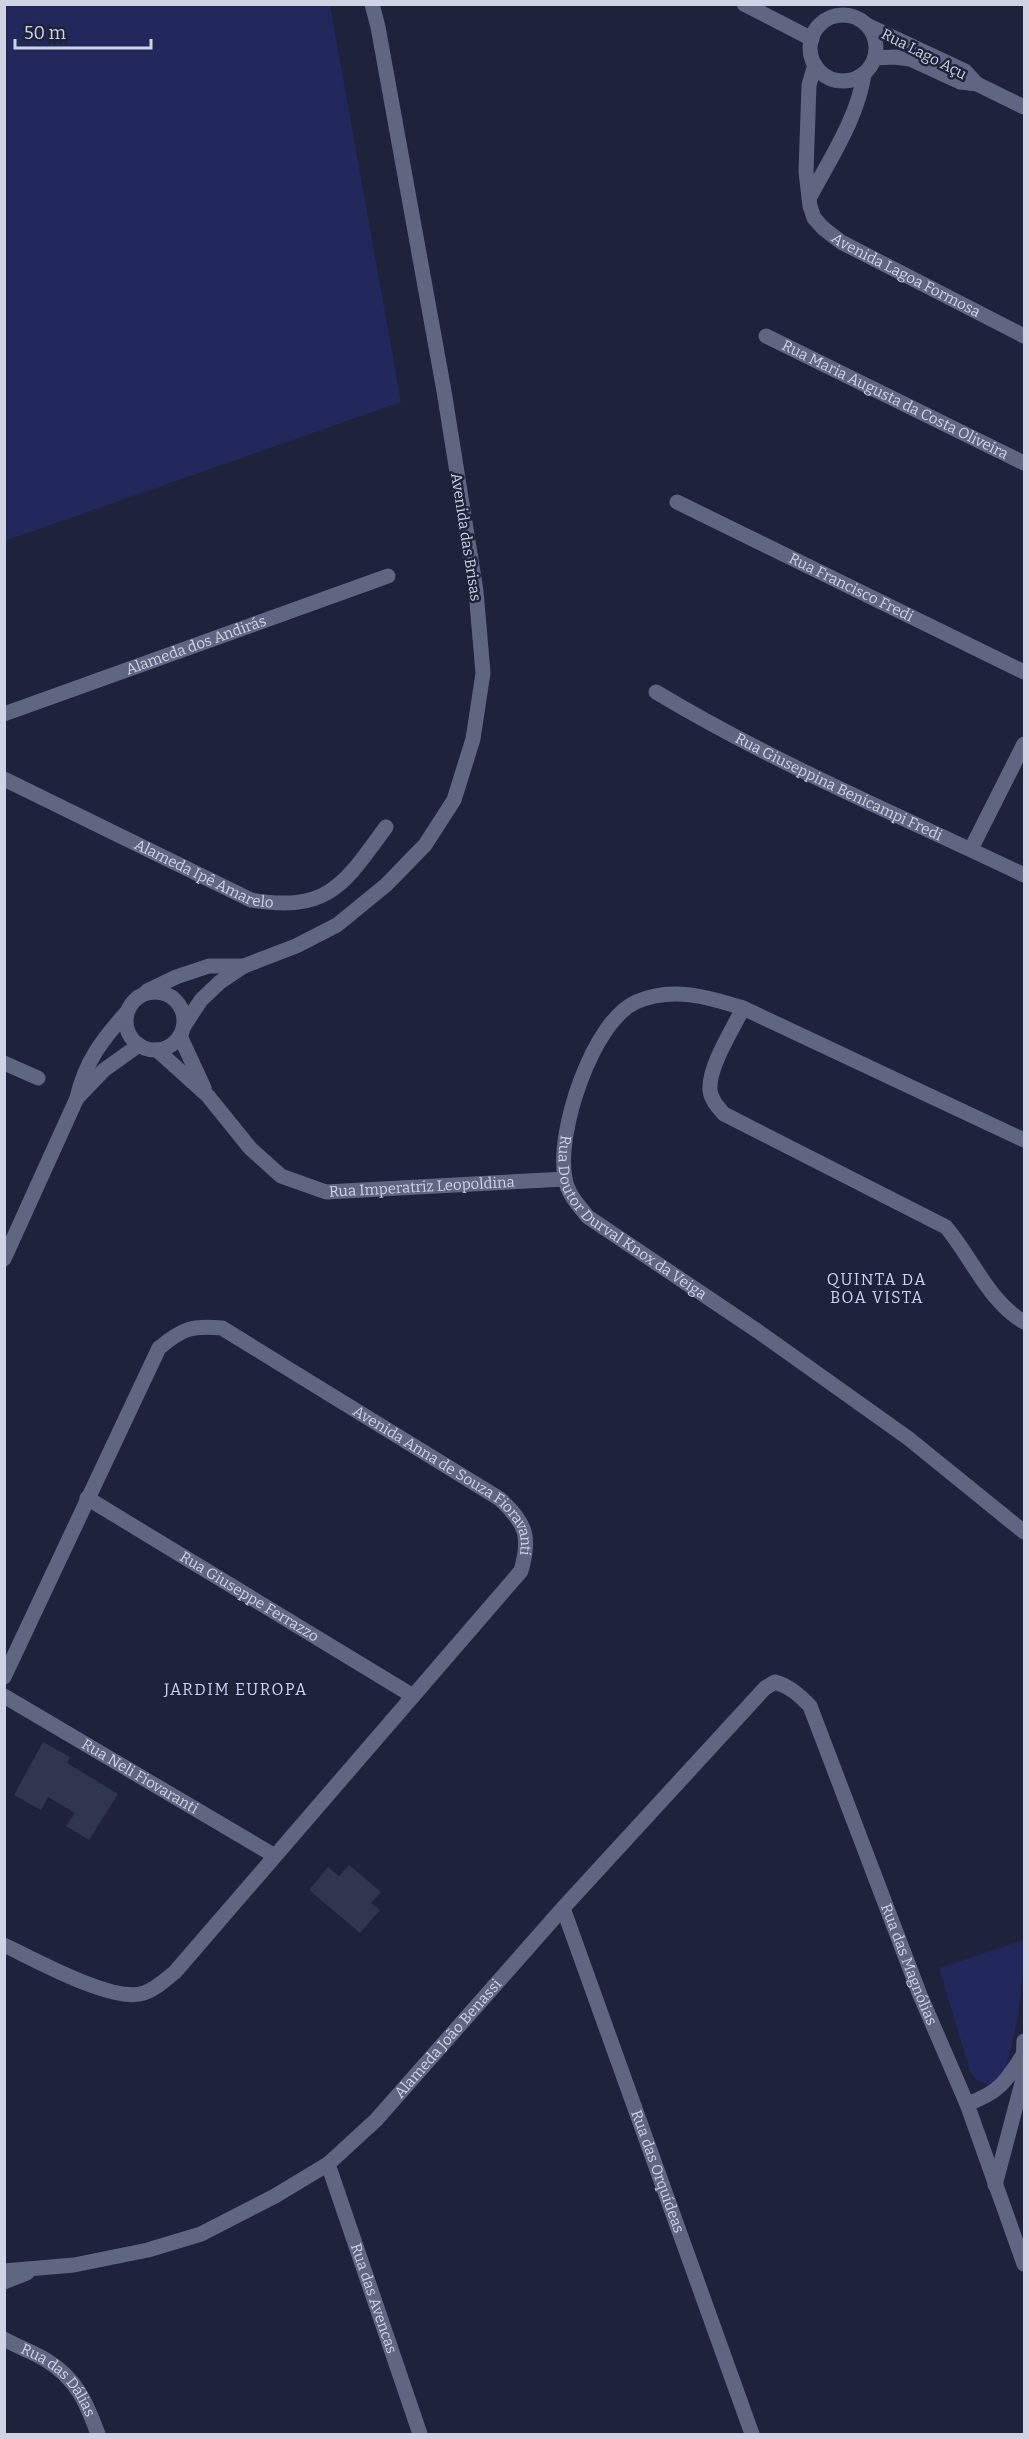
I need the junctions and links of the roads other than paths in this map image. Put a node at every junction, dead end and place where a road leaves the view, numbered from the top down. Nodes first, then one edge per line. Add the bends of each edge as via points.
1 (372, 4) edge
2 (744, 4) edge
3 (869, 27) junction
4 (812, 39) junction
5 (875, 58) junction
6 (814, 65) junction
7 (864, 75) junction
8 (977, 84) junction
9 (1024, 107) edge
10 (811, 195) junction
11 (766, 336) dead end
12 (1024, 336) edge
13 (1024, 463) edge
14 (677, 502) dead end
15 (388, 576) dead end
16 (1024, 672) edge
17 (656, 692) dead end
18 (4, 714) edge
19 (1024, 744) edge
20 (4, 779) edge
21 (386, 827) dead end
22 (970, 849) junction
23 (1024, 875) edge
24 (244, 966) junction
25 (144, 993) junction
26 (743, 1008) junction
27 (126, 1013) junction
28 (182, 1031) junction
29 (139, 1045) junction
30 (157, 1050) junction
31 (4, 1063) edge
32 (38, 1078) dead end
33 (208, 1096) junction
34 (77, 1098) junction
35 (1024, 1140) edge
36 (565, 1179) junction
37 (4, 1259) edge
38 (1024, 1322) edge
39 (87, 1497) junction
40 (1024, 1532) edge
41 (4, 1677) edge
42 (775, 1682) joint
43 (4, 1696) edge
44 (413, 1696) junction
45 (275, 1856) junction
46 (563, 1908) junction
47 (4, 1945) edge
48 (1024, 2048) edge
49 (966, 2104) junction
50 (328, 2164) junction
51 (995, 2186) junction
52 (1024, 2264) edge
53 (41, 2268) junction
54 (4, 2271) edge
55 (4, 2282) edge
56 (4, 2339) edge
57 (98, 2434) edge
58 (420, 2434) edge
59 (752, 2434) edge

1 - 24 street, Avenida das Brisas via 446,403 476,591 483,674 473,739 454,800 425,845 386,885 338,925
2 - 4 street
3 - 4 street via 854,17 837,16 821,24
3 - 5 street via 877,47
3 - 8 street, Rua Lago Açu via 965,71
4 - 6 street
5 - 7 street
5 - 8 street, Rua Lago Açu via 910,59 960,82
6 - 7 street via 820,73 837,81
6 - 10 street, Avenida Lagoa Formosa via 809,85 806,171
7 - 10 street via 857,103
8 - 9 street, Rua Lago Açu
10 - 12 street, Avenida Lagoa Formosa via 814,218 841,242
11 - 13 street, Rua Maria Augusta da Costa Oliveira
14 - 16 street, Rua Francisco Fredi
15 - 18 street, Alameda dos Andirás
17 - 22 street, Rua Giuseppina Benicampi Fredi via 818,778
19 - 22 street
20 - 21 street, Alameda Ipê Amarelo via 251,900 281,905 311,901 338,887
22 - 23 street, Rua Giuseppina Benicampi Fredi
24 - 25 street, Avenida das Brisas via 209,966
24 - 28 street, Avenida das Brisas via 201,1000
25 - 27 street
25 - 28 street via 154,991 173,998 184,1016
26 - 35 street, Rua Doutor Durval Knox da Veiga
26 - 36 street, Rua Doutor Durval Knox da Veiga via 681,993 654,995 633,1003 620,1015 603,1034 574,1097 565,1132
26 - 38 street via 711,1077 710,1091 715,1104 724,1114 946,1227 993,1295
27 - 29 street via 127,1032
27 - 34 street via 102,1040 82,1077
28 - 30 street via 165,1048
28 - 33 street, Rua Imperatriz Leopoldina
29 - 30 street
29 - 34 street via 104,1070
30 - 33 street, Rua Imperatriz Leopoldina
31 - 32 street
33 - 36 street, Rua Imperatriz Leopoldina via 250,1148 281,1176 326,1192
34 - 37 street
36 - 40 street, Rua Doutor Durval Knox da Veiga via 570,1194 588,1217 908,1438
39 - 41 street, Avenida Anna de Souza Fioravanti
39 - 44 street, Rua Giuseppe Ferrazzo
39 - 44 street, Avenida Anna de Souza Fioravanti via 159,1348 180,1331 206,1326 222,1328 500,1499 519,1518 527,1550 521,1571
42 - 46 street, Alameda João Benassi via 765,1688
42 - 49 street, Rua das Magnólias via 797,1692 810,1706 920,1995
43 - 45 street, Rua Neli Fiovaranti
44 - 45 street, Avenida Anna de Souza Fioravanti
45 - 47 street, Avenida Anna de Souza Fioravanti via 175,1972 142,1994 123,1995 90,1985
46 - 50 street, Alameda João Benassi via 376,2120
46 - 59 street, Rua das Orquídeas
48 - 49 street via 1005,2083 995,2092
48 - 51 street via 1023,2083
49 - 51 street, Rua das Magnólias
50 - 53 street, Alameda João Benassi via 201,2234 148,2250
50 - 58 street, Rua das Avencas
51 - 52 street, Rua das Magnólias
53 - 54 street
53 - 55 street
56 - 57 street, Rua das Dálias via 45,2359 68,2376 84,2397

